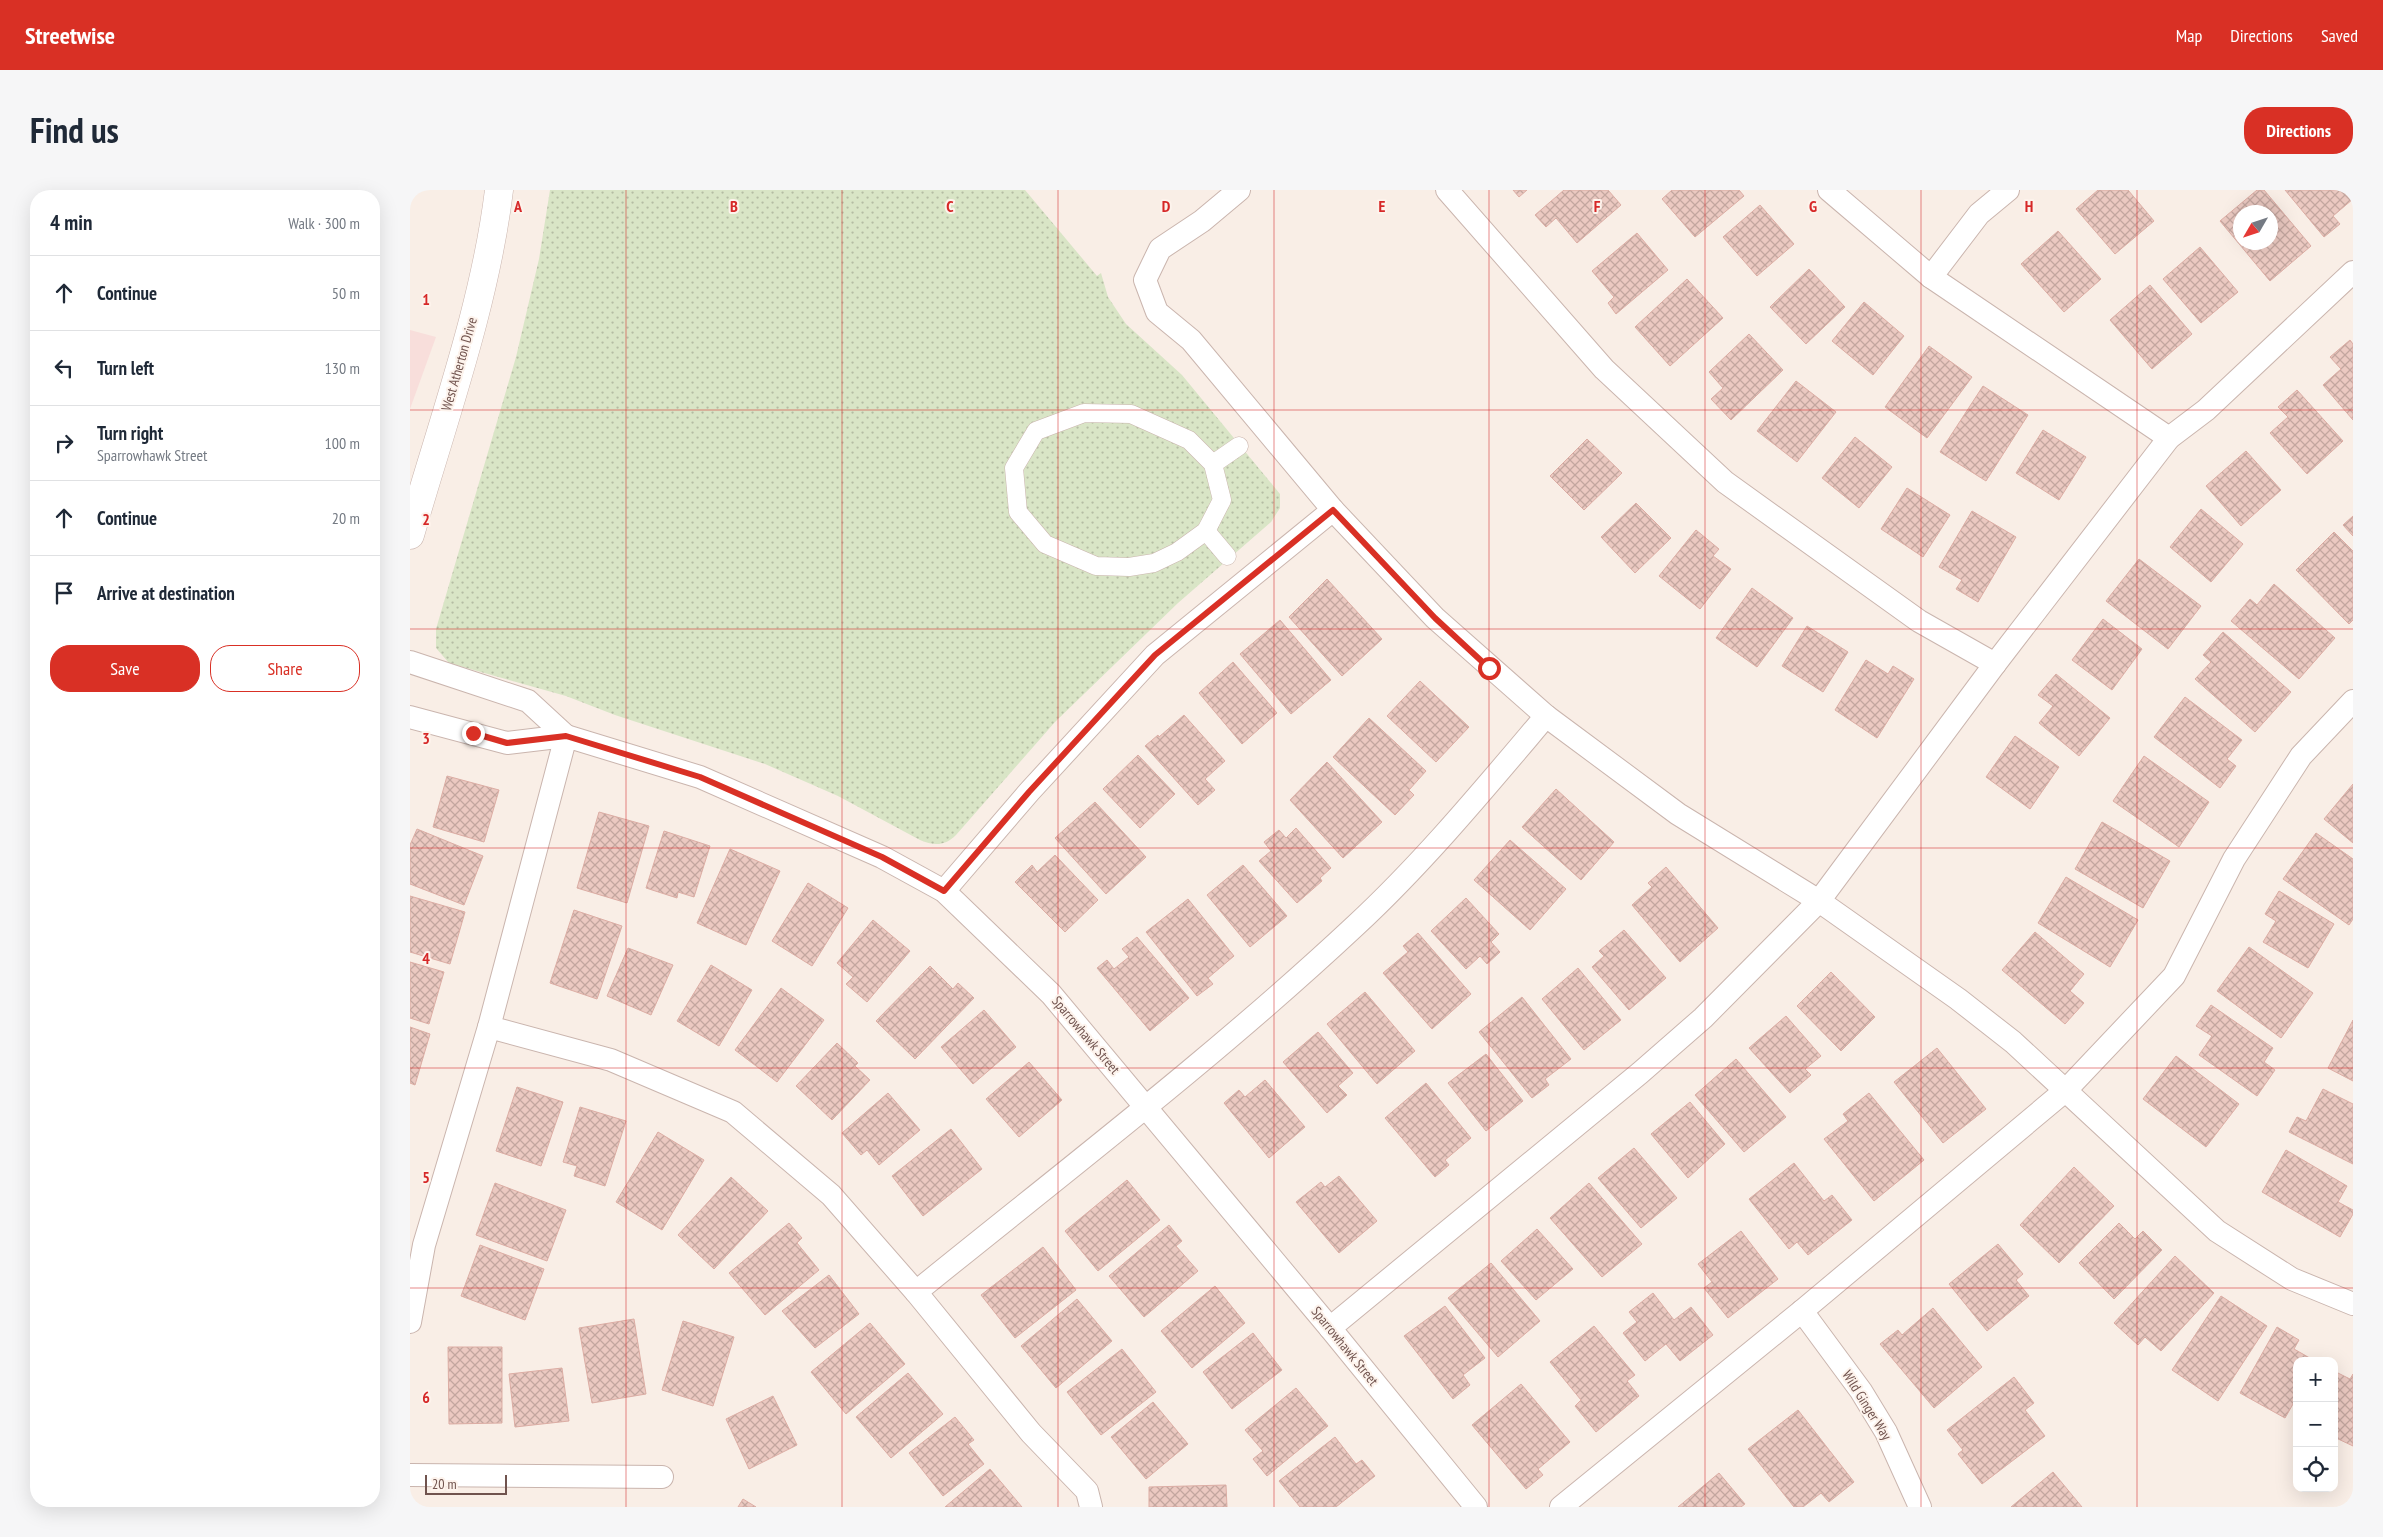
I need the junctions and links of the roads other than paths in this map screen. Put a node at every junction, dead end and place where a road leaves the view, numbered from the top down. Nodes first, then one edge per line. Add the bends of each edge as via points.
1 (499, 190) edge
2 (1239, 190) edge
3 (1447, 190) edge
4 (1829, 190) edge
5 (2008, 190) edge
6 (2353, 272) edge
7 (1932, 277) junction
8 (2169, 438) junction
9 (1239, 446) dead end
10 (1212, 464) junction
11 (1333, 510) junction
12 (1206, 531) junction
13 (410, 535) edge
14 (1227, 556) dead end
15 (410, 662) edge
16 (1995, 664) junction
17 (2353, 701) edge
18 (1546, 716) junction
19 (410, 717) edge
20 (566, 736) junction
21 (944, 891) junction
22 (1819, 901) junction
23 (489, 1027) junction
24 (2066, 1090) junction
25 (1146, 1106) junction
26 (916, 1292) junction
27 (2353, 1304) edge
28 (1802, 1311) junction
29 (410, 1322) edge
30 (1330, 1328) junction
31 (410, 1475) edge
32 (662, 1477) dead end
33 (1090, 1507) edge
34 (1476, 1507) edge
35 (1561, 1507) edge
36 (1920, 1507) edge

1 - 13 street, West Atherton Drive via 481,290
2 - 11 street via 1202,221 1160,249 1145,280 1157,312 1191,340
3 - 16 street via 1604,369 1725,482 1920,621
4 - 7 street
5 - 7 street via 1979,214
6 - 8 street via 2206,410
7 - 8 street
8 - 16 street
9 - 10 street
10 - 12 street via 1222,500
10 - 12 street via 1189,440 1131,414 1084,413 1036,431 1014,468 1018,512 1045,544 1096,566 1129,567 1154,563 1177,552
11 - 18 street via 1435,618
11 - 21 street via 1155,655 1029,792
12 - 14 street
15 - 20 street via 528,701
16 - 22 street
17 - 24 street via 2301,756 2234,859 2174,976
18 - 22 street via 1678,814
18 - 25 street via 1454,824 1357,925
19 - 20 street via 507,743
20 - 21 street, Sparrowhawk Street via 700,777 882,857
20 - 23 street
21 - 25 street, Sparrowhawk Street via 1051,994
22 - 24 street via 1958,999 2013,1042
22 - 30 street via 1703,1018
23 - 26 street via 611,1060 733,1112 831,1195
23 - 29 street via 424,1245
24 - 27 street via 2217,1231 2292,1279
24 - 28 street
25 - 26 street
25 - 30 street, Sparrowhawk Street
26 - 33 street via 1031,1433 1088,1491
28 - 35 street
28 - 36 street, Wild Ginger Way via 1861,1391 1886,1432
30 - 34 street, Sparrowhawk Street
31 - 32 street

